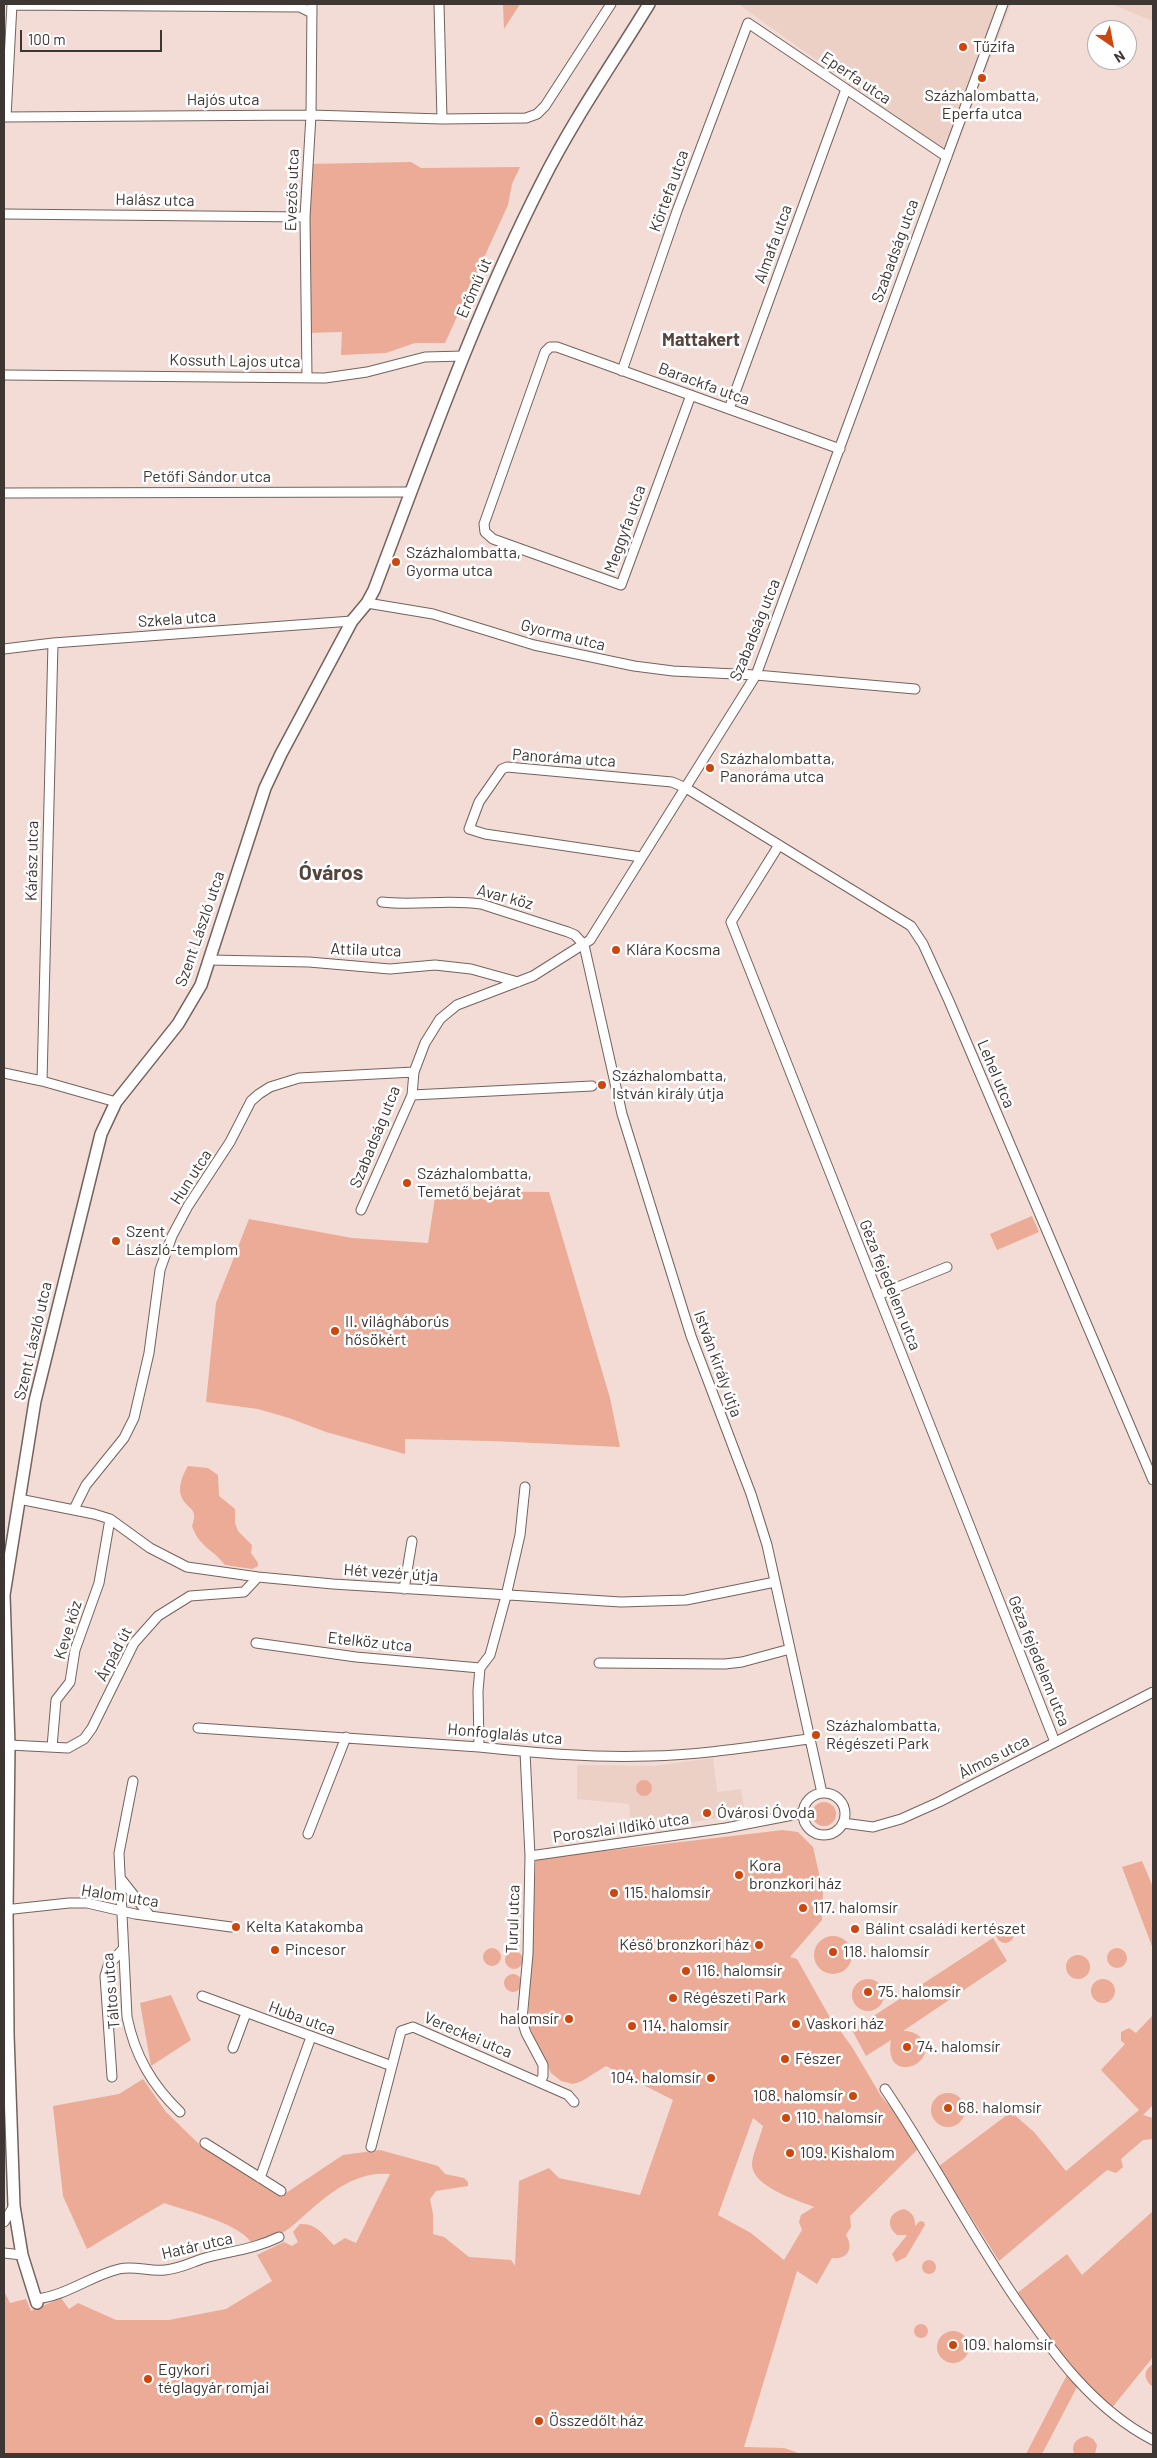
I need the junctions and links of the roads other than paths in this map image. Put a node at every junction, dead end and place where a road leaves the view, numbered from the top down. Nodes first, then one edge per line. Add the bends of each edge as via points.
1 (12, 4) edge
2 (440, 4) edge
3 (611, 4) edge
4 (649, 4) edge
5 (1003, 4) edge
6 (312, 8) edge
7 (748, 23) joint
8 (846, 89) junction
9 (311, 115) junction
10 (5, 117) edge
11 (442, 119) junction
12 (947, 156) junction
13 (4, 214) edge
14 (305, 217) junction
15 (464, 356) junction
16 (622, 371) junction
17 (4, 375) edge
18 (307, 378) junction
19 (691, 395) junction
20 (729, 409) junction
21 (840, 449) junction
22 (410, 492) junction
23 (4, 493) edge
24 (484, 524) joint
25 (367, 603) junction
26 (352, 622) junction
27 (53, 643) junction
28 (4, 648) edge
29 (756, 675) junction
30 (914, 689) dead end
31 (686, 788) junction
32 (779, 845) junction
33 (641, 857) junction
34 (382, 902) dead end
35 (584, 945) junction
36 (210, 960) junction
37 (518, 982) junction
38 (414, 1072) junction
39 (4, 1073) edge
40 (42, 1081) junction
41 (592, 1086) dead end
42 (412, 1096) junction
43 (116, 1102) junction
44 (361, 1210) dead end
45 (947, 1267) dead end
46 (878, 1295) junction
47 (1153, 1480) edge
48 (525, 1487) dead end
49 (19, 1500) junction
50 (74, 1509) junction
51 (110, 1519) junction
52 (412, 1541) dead end
53 (258, 1577) junction
54 (775, 1582) junction
55 (404, 1589) junction
56 (506, 1596) junction
57 (256, 1644) dead end
58 (790, 1649) junction
59 (599, 1663) dead end
60 (480, 1668) junction
61 (1153, 1692) edge
62 (198, 1728) dead end
63 (346, 1737) junction
64 (809, 1739) junction
65 (1055, 1742) junction
66 (9, 1745) junction
67 (479, 1746) junction
68 (52, 1747) junction
69 (525, 1752) junction
70 (133, 1781) dead end
71 (822, 1793) junction
72 (803, 1813) junction
73 (843, 1823) junction
74 (308, 1834) dead end
75 (530, 1856) junction
76 (120, 1877) junction
77 (5, 1910) edge
78 (120, 1911) junction
79 (150, 1916) junction
80 (231, 1927) dead end
81 (122, 1950) junction
82 (202, 1996) dead end
83 (246, 2013) junction
84 (311, 2037) junction
85 (233, 2048) dead end
86 (392, 2066) junction
87 (112, 2077) dead end
88 (540, 2082) junction
89 (885, 2089) dead end
90 (574, 2102) dead end
91 (180, 2112) dead end
92 (205, 2143) dead end
93 (371, 2147) dead end
94 (260, 2178) junction
95 (281, 2191) dead end
96 (14, 2206) junction
97 (4, 2222) edge
98 (279, 2237) dead end
99 (4, 2253) edge
100 (22, 2255) junction
101 (37, 2301) joint
102 (1153, 2440) edge

1 - 6 street
1 - 10 street
2 - 11 street
3 - 11 street, Hajós utca via 537,114 526,118
4 - 15 street, Erőmű út via 543,180 498,273
5 - 12 street, Szabadság utca
6 - 9 street, Evezős utca
7 - 8 street, Eperfa utca
7 - 16 street, Körtefa utca via 677,211
8 - 12 street, Eperfa utca
8 - 20 street, Almafa utca
9 - 10 street, Hajós utca
9 - 11 street, Hajós utca
9 - 14 street, Evezős utca
12 - 21 street, Szabadság utca
13 - 14 street, Halász utca
14 - 18 street, Evezős utca
15 - 18 street, Kossuth Lajos utca via 425,357 358,373
15 - 22 street, Erőmű út
16 - 19 street, Barackfa utca
16 - 24 street, Barackfa utca via 557,347 550,347 545,352
17 - 18 street, Kossuth Lajos utca
19 - 20 street, Barackfa utca
19 - 24 street, Meggyfa utca via 621,584 493,539 485,532
20 - 21 street, Barackfa utca
21 - 29 street, Szabadság utca
22 - 23 street, Petőfi Sándor utca
22 - 25 street, Erőmű út
25 - 26 street, Szent László utca
25 - 29 street, Gyorma utca via 433,614 534,645 587,657 673,671
26 - 27 street, Szkela utca
26 - 36 street, Szent László utca via 265,788
27 - 28 street, Szkela utca
27 - 40 street, Kárász utca
29 - 30 street, Gyorma utca
29 - 31 street, Szabadság utca
31 - 32 street, Lehel utca
31 - 33 street, Szabadság utca
31 - 33 street, Panoráma utca via 672,782 507,767 502,769 479,802 469,829
32 - 46 street, Géza fejedelem utca via 731,922
32 - 47 street, Lehel utca via 900,918 918,935
33 - 35 street, Szabadság utca via 598,930
34 - 35 street, Avar köz via 481,904 568,932
35 - 37 street, Szabadság utca
35 - 54 street, István király útja via 622,1114 696,1351 752,1494
36 - 37 street, Attila utca via 309,962 390,969 435,965 471,968
36 - 43 street, Szent László utca via 183,1018
37 - 38 street, Szabadság utca via 469,999 447,1012 432,1029
38 - 42 street, Szabadság utca
38 - 50 street, Hun utca via 299,1078 270,1086 251,1101 230,1142 188,1206 165,1253 144,1379 134,1418 124,1438 86,1485
39 - 40 street
40 - 43 street
41 - 42 street
42 - 44 street, Szabadság utca
43 - 49 street, Szent László utca via 101,1134 59,1297 35,1400
45 - 46 street
46 - 65 street, Géza fejedelem utca
48 - 56 street via 520,1535
49 - 50 street, Hét vezér útja
49 - 66 street, Szent László utca via 4,1595
50 - 51 street, Hét vezér útja
51 - 53 street, Hét vezér útja via 150,1548 187,1567
51 - 68 street, Keve köz via 99,1583 75,1650 70,1682 56,1700
52 - 55 street
53 - 55 street, Hét vezér útja
53 - 68 street, Árpád út via 244,1592 190,1596 158,1616 134,1643 104,1707 84,1739 68,1748
54 - 56 street, Hét vezér útja via 678,1601 621,1602
54 - 58 street, István király útja
55 - 56 street, Hét vezér útja
56 - 60 street via 490,1655
57 - 60 street, Etelköz utca
58 - 59 street via 725,1664
58 - 64 street, István király útja
60 - 67 street
61 - 65 street, Álmos utca
62 - 63 street, Honfoglalás utca
63 - 67 street, Honfoglalás utca
63 - 74 street
64 - 69 street, Honfoglalás utca via 651,1756
64 - 71 street, István király útja
65 - 73 street, Álmos utca via 901,1819 873,1826
66 - 68 street, Árpád út
66 - 77 street, Szent László utca
67 - 69 street, Honfoglalás utca
69 - 75 street, Turul utca
70 - 76 street, Táltos utca via 121,1837
71 - 72 street via 807,1802
71 - 73 street via 840,1801 845,1812
72 - 73 street via 806,1825 816,1834 835,1832
72 - 75 street, Poroszlai Ildikó utca via 726,1828
75 - 88 street, Turul utca via 528,1954 522,2020 543,2066
76 - 78 street, Táltos utca
76 - 79 street
77 - 78 street, Halom utca via 69,1903 101,1905
77 - 96 street, Szent László utca
78 - 79 street, Halom utca
78 - 81 street, Táltos utca
79 - 80 street, Halom utca
81 - 87 street via 108,1966 105,1976
81 - 91 street, Táltos utca via 132,2042 154,2084
82 - 83 street, Huba utca
83 - 84 street, Huba utca
83 - 85 street
84 - 86 street, Huba utca
84 - 94 street
86 - 88 street, Vereckei utca via 401,2031 413,2027
86 - 93 street, Vereckei utca
88 - 90 street, Vereckei utca via 568,2095
89 - 102 street via 988,2258 1046,2344 1103,2408
92 - 94 street
94 - 95 street
96 - 97 street
96 - 100 street, Szent László utca
98 - 101 street, Határ utca via 250,2249 205,2258 173,2269 121,2268
99 - 100 street
100 - 101 street, Szent László utca

